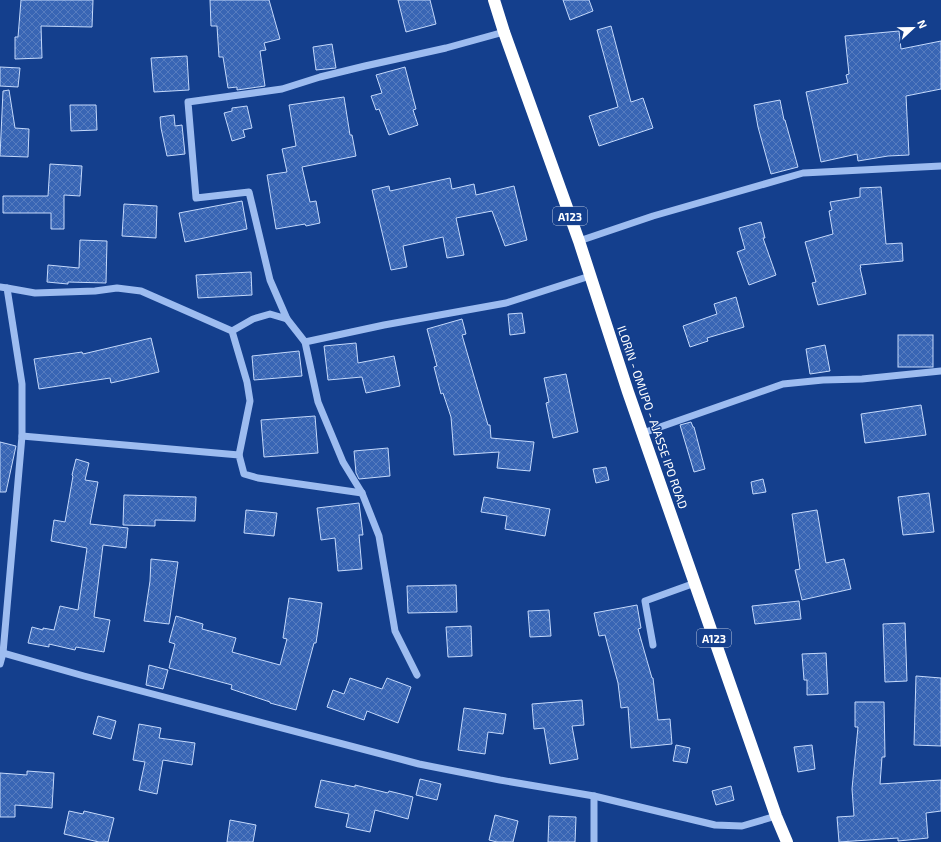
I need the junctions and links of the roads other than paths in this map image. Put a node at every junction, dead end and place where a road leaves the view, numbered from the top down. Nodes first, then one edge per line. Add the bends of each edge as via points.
1 (494, 0) edge
2 (504, 32) junction
3 (941, 166) edge
4 (579, 241) junction
5 (590, 276) junction
6 (4, 287) edge
7 (287, 319) junction
8 (232, 331) junction
9 (305, 342) junction
10 (941, 371) edge
11 (643, 433) junction
12 (22, 436) junction
13 (239, 455) junction
14 (362, 493) junction
15 (696, 583) junction
16 (653, 645) dead end
17 (1, 653) edge
18 (0, 664) edge
19 (417, 675) dead end
20 (594, 796) junction
21 (776, 816) junction
22 (594, 842) edge
23 (787, 842) edge

1 - 2 highway, ILORIN - OMUPO - AJASSE IPO ROAD / A123
2 - 4 highway, ILORIN - OMUPO - AJASSE IPO ROAD / A123
2 - 7 street via 335,73 282,89 188,102 196,198 249,192 270,280
3 - 4 street via 804,173 653,216
4 - 5 highway, ILORIN - OMUPO - AJASSE IPO ROAD / A123
5 - 9 street via 506,303
5 - 11 highway, ILORIN - OMUPO - AJASSE IPO ROAD / A123
6 - 8 street via 35,293 117,288 141,291
6 - 12 street via 22,384
7 - 8 street via 270,314 253,319
7 - 9 street
8 - 13 street via 247,382 250,402
9 - 14 street via 318,402 343,462
10 - 11 street via 783,384
11 - 15 highway, ILORIN - OMUPO - AJASSE IPO ROAD / A123
12 - 13 street
12 - 17 street
13 - 14 street via 244,474
14 - 19 street via 379,536 395,631
15 - 16 street via 645,602
15 - 21 highway, ILORIN - OMUPO - AJASSE IPO ROAD / A123
17 - 18 street
17 - 20 street via 419,764
20 - 21 street via 715,825 742,826
20 - 22 street
21 - 23 highway, ILORIN - OMUPO - AJASSE IPO ROAD / A123

